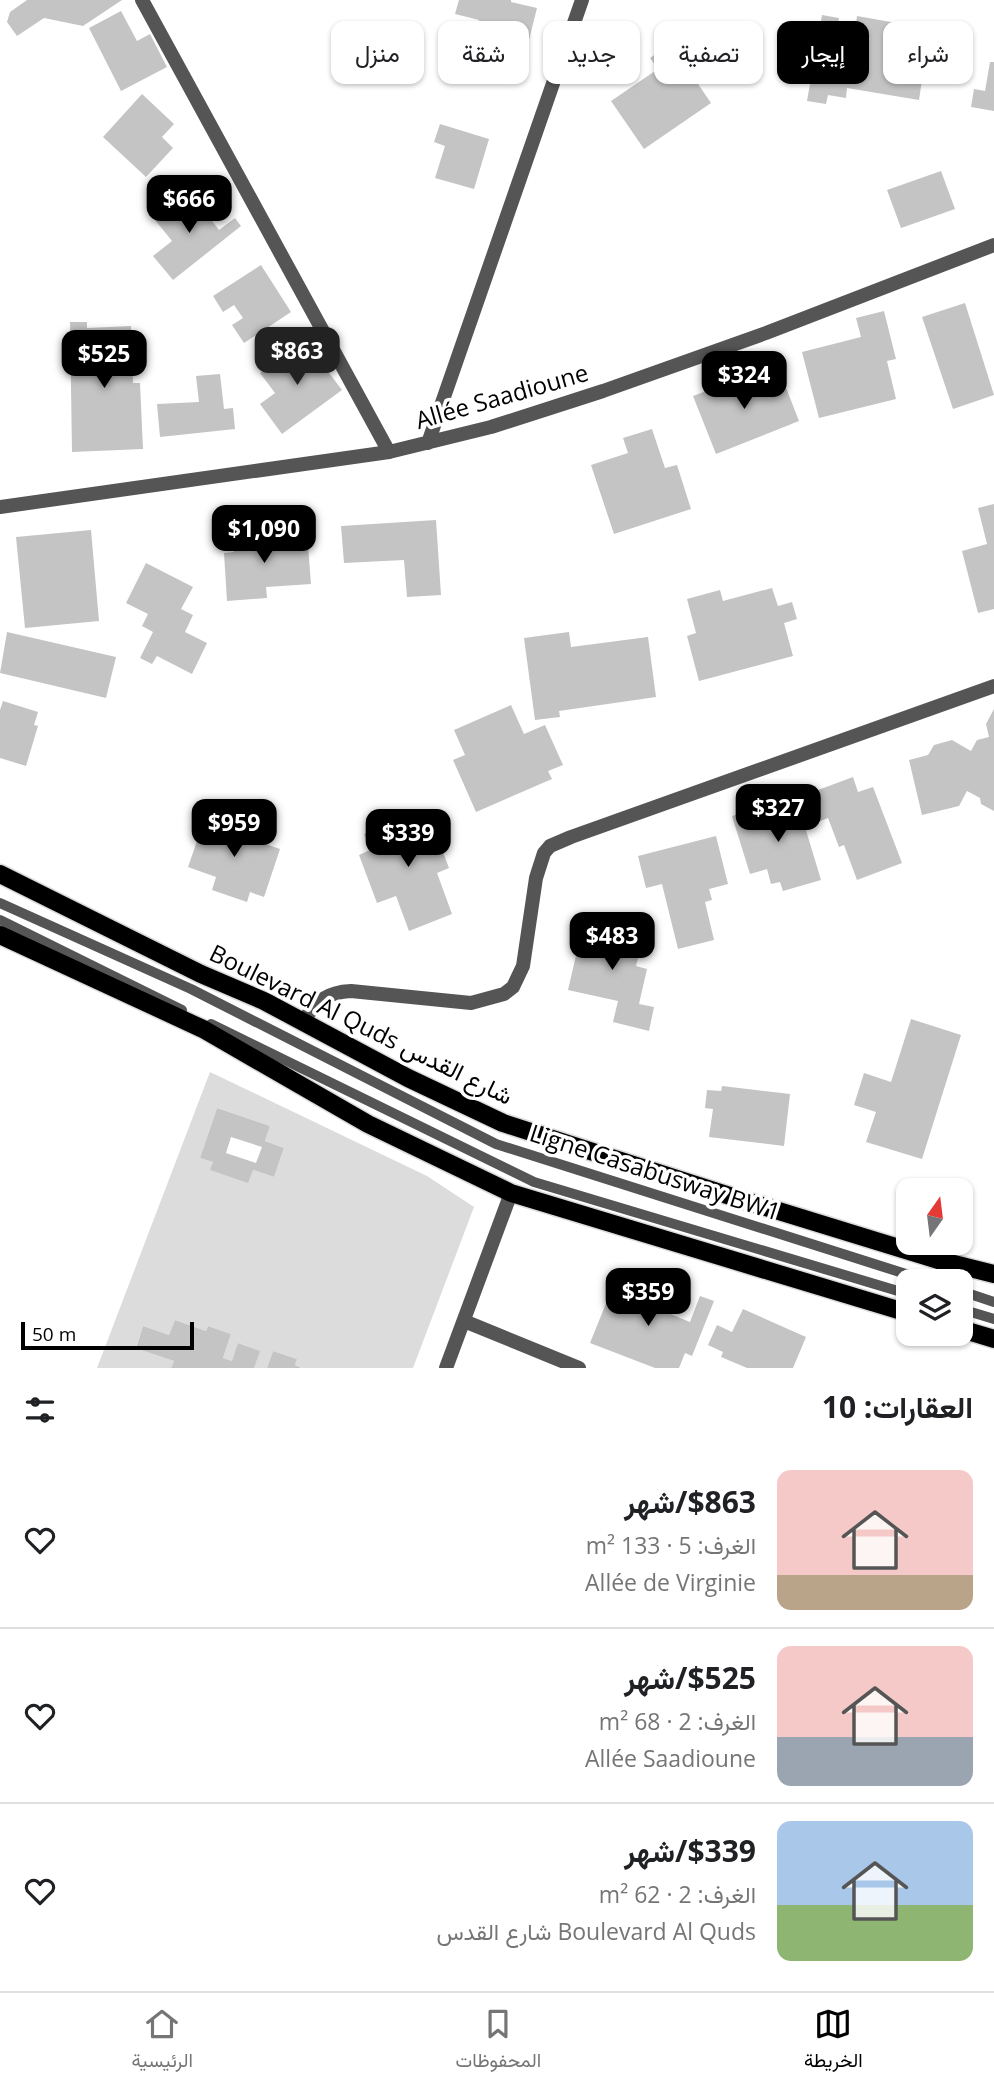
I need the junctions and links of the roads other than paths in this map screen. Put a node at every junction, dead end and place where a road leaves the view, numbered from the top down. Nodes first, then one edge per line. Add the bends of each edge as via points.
1 (142, 0) edge
2 (582, 0) edge
3 (994, 245) edge
4 (428, 443) junction
5 (389, 452) junction
6 (0, 507) edge
7 (994, 686) edge
8 (0, 874) edge
9 (0, 904) edge
10 (0, 920) edge
11 (0, 935) edge
12 (304, 1021) junction
13 (511, 1193) junction
14 (896, 1271) edge
15 (994, 1274) edge
16 (896, 1290) edge
17 (973, 1295) edge
18 (994, 1301) edge
19 (896, 1309) edge
20 (973, 1313) edge
21 (994, 1319) edge
22 (464, 1321) junction
23 (973, 1333) edge
24 (994, 1339) edge
25 (446, 1368) edge
26 (579, 1368) edge

1 - 5 street
2 - 4 street
3 - 4 street, Allée Saadioune via 615,387
4 - 5 street, Allée Saadioune
5 - 6 street, Allée Saadioune
7 - 12 street via 550,846 536,878 523,966 513,987 504,994 471,1003 339,991 318,1001
8 - 12 main road, Boulevard Al Quds شارع القدس
9 - 14 lane, Ligne Casabusway BW1 via 191,989 496,1144
10 - 16 lane, Ligne Casabusway BW1 via 534,1182
11 - 13 main road via 202,1029 368,1124
12 - 15 main road, Boulevard Al Quds شارع القدس via 503,1123
13 - 19 main road
13 - 22 street
17 - 18 lane
20 - 21 lane
22 - 25 street
22 - 26 street
23 - 24 main road

